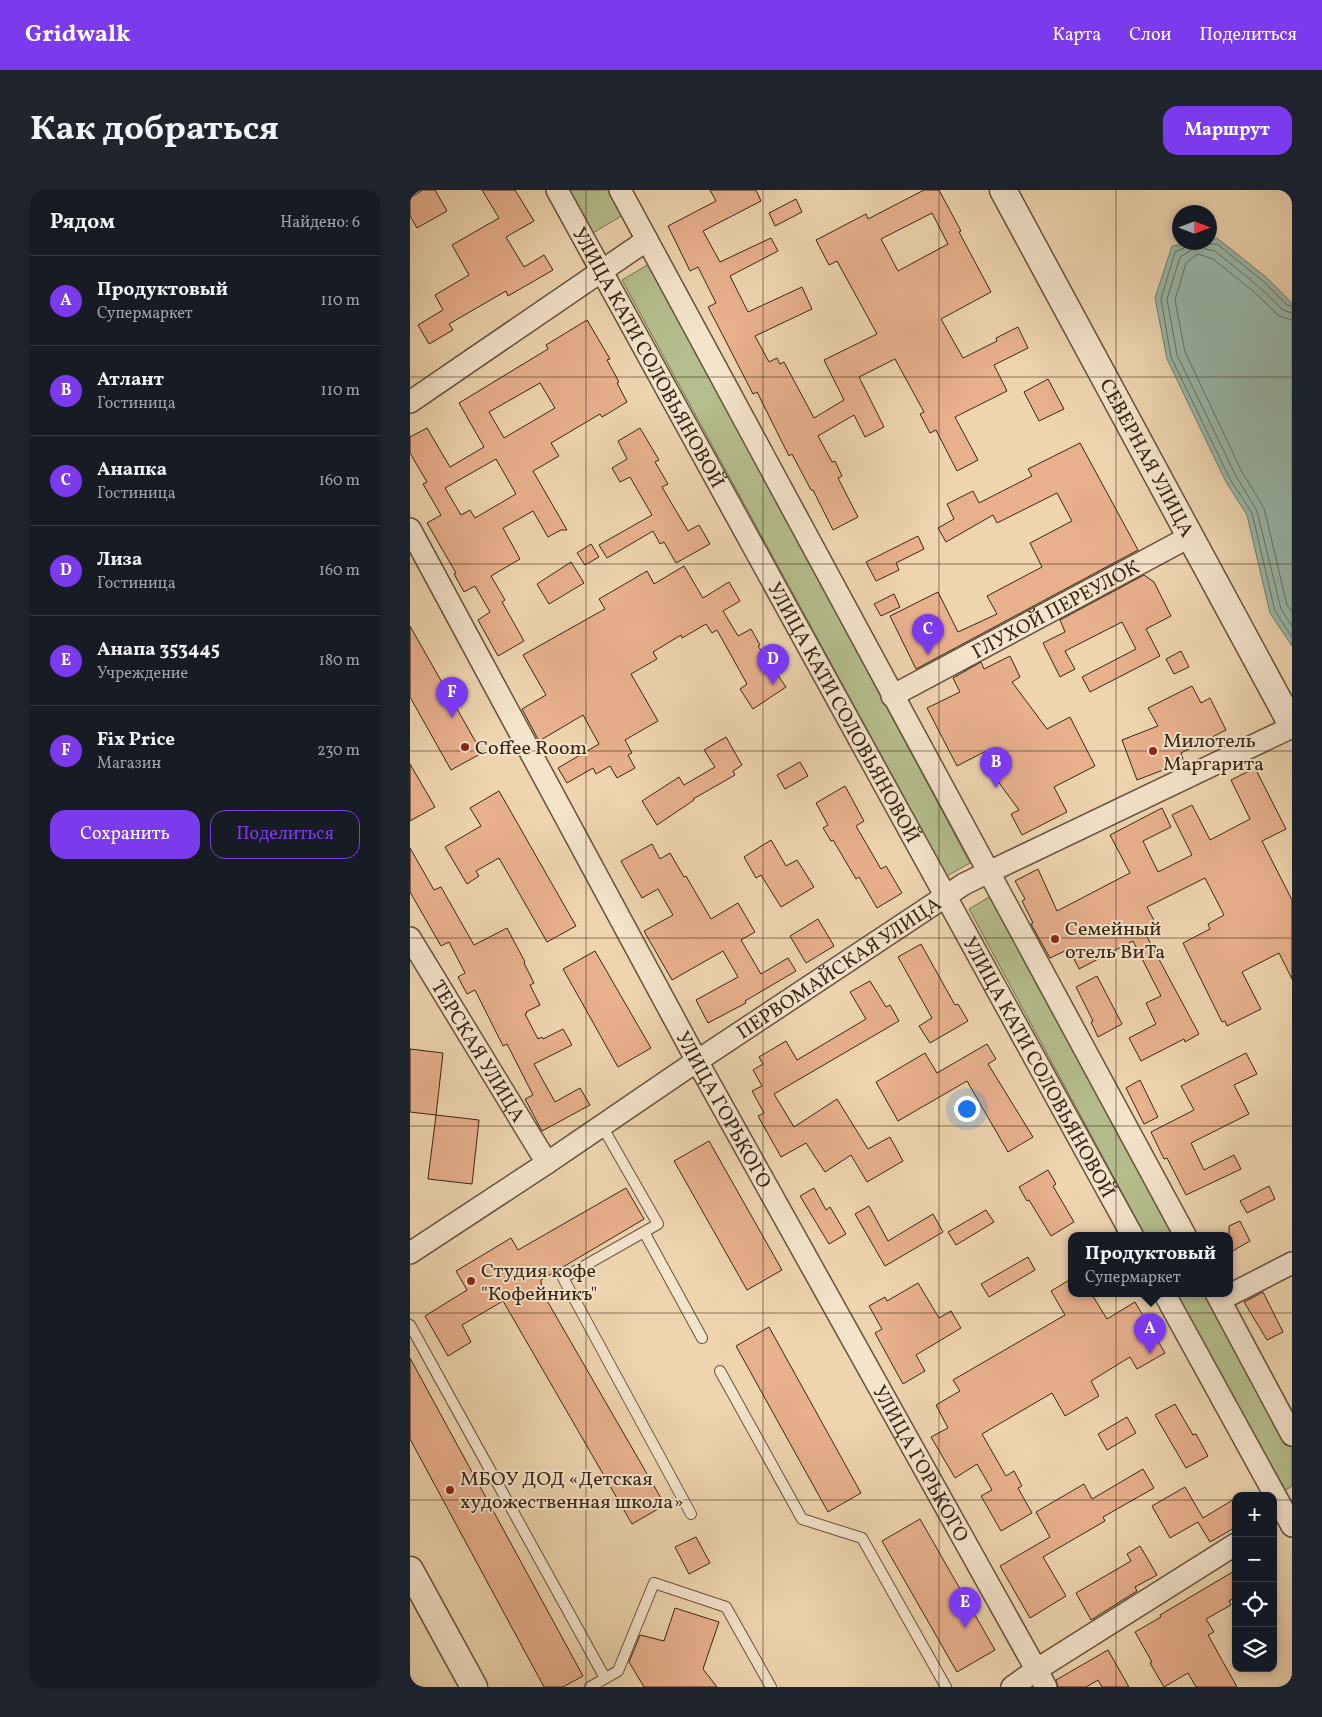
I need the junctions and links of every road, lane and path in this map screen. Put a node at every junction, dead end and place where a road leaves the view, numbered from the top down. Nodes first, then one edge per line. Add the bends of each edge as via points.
1 (558, 190) edge
2 (620, 190) edge
3 (1003, 190) edge
4 (648, 240) junction
5 (602, 272) junction
6 (410, 402) edge
7 (410, 528) edge
8 (1190, 536) junction
9 (892, 696) junction
10 (1292, 726) edge
11 (989, 872) junction
12 (945, 896) junction
13 (410, 938) edge
14 (698, 1061) junction
15 (602, 1126) junction
16 (547, 1163) junction
17 (644, 1232) junction
18 (1130, 1232) edge
19 (1183, 1232) edge
20 (410, 1253) edge
21 (1292, 1263) edge
22 (1233, 1289) edge
23 (1166, 1297) edge
24 (1219, 1297) edge
25 (410, 1325) edge
26 (702, 1338) dead end
27 (720, 1371) dead end
28 (1292, 1435) edge
29 (692, 1514) dead end
30 (1286, 1517) edge
31 (1232, 1547) edge
32 (410, 1570) edge
33 (605, 1678) junction
34 (1041, 1678) edge
35 (474, 1687) edge
36 (590, 1687) edge
37 (771, 1687) edge
38 (946, 1687) edge
39 (1012, 1687) edge

1 - 5 street, УЛИЦА КАТИ СОЛОВЬЯНОВОЙ
2 - 4 street
3 - 8 street, СЕВЕРНАЯ УЛИЦА
4 - 5 street
4 - 9 street
5 - 6 street
5 - 12 street, УЛИЦА КАТИ СОЛОВЬЯНОВОЙ
7 - 14 street, УЛИЦА ГОРЬКОГО
8 - 9 street, ГЛУХОЙ ПЕРЕУЛОК
8 - 10 street, СЕВЕРНАЯ УЛИЦА
9 - 11 street
10 - 11 street, ПЕРВОМАЙСКАЯ УЛИЦА
11 - 12 street, ПЕРВОМАЙСКАЯ УЛИЦА
11 - 19 street
12 - 14 street, ПЕРВОМАЙСКАЯ УЛИЦА
12 - 18 street, УЛИЦА КАТИ СОЛОВЬЯНОВОЙ
13 - 16 street, ТЕРСКАЯ УЛИЦА
14 - 15 street, ПЕРВОМАЙСКАЯ УЛИЦА
14 - 34 street, УЛИЦА ГОРЬКОГО
15 - 16 street, ПЕРВОМАЙСКАЯ УЛИЦА
15 - 17 lane via 658,1224
16 - 20 street, ПЕРВОМАЙСКАЯ УЛИЦА
17 - 26 lane
17 - 29 lane via 564,1278
21 - 22 street
23 - 30 street
24 - 28 street
25 - 33 lane
27 - 38 lane via 802,1519 862,1538
31 - 34 street
32 - 35 street
33 - 36 lane
33 - 37 lane via 618,1671 654,1583 726,1607
34 - 39 street

